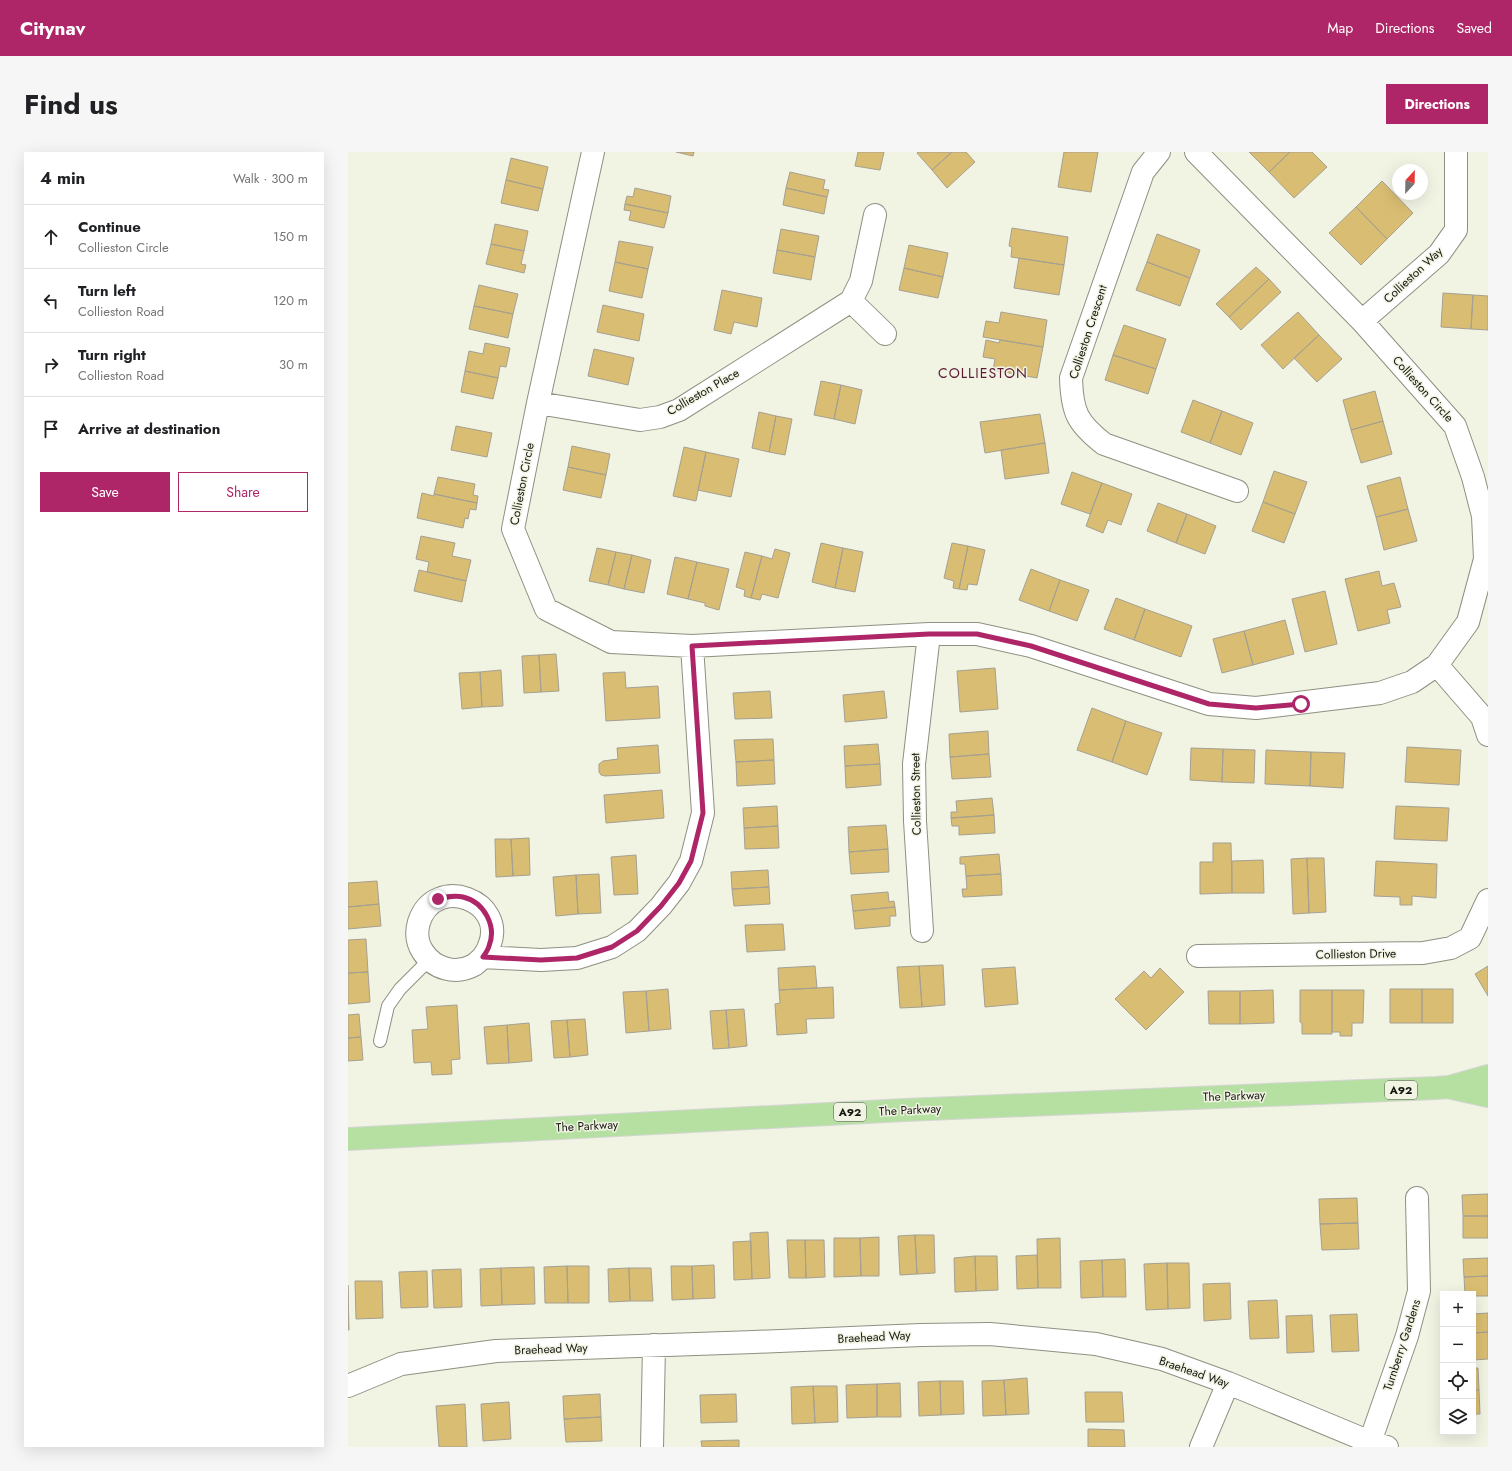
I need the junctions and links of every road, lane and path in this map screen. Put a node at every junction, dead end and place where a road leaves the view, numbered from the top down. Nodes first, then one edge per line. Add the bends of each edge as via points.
1 (593, 152) edge
2 (1159, 152) edge
3 (1196, 152) edge
4 (1456, 152) edge
5 (875, 214) dead end
6 (851, 301) junction
7 (1362, 321) junction
8 (885, 334) dead end
9 (538, 403) junction
10 (1236, 491) dead end
11 (929, 634) junction
12 (692, 646) junction
13 (1437, 665) junction
14 (1488, 735) edge
15 (1488, 900) edge
16 (922, 931) dead end
17 (1198, 956) dead end
18 (483, 957) junction
19 (429, 960) junction
20 (380, 1042) dead end
21 (1488, 1076) edge
22 (1449, 1087) junction
23 (1488, 1096) edge
24 (348, 1139) edge
25 (1416, 1198) dead end
26 (654, 1345) junction
27 (1228, 1383) junction
28 (348, 1386) edge
29 (1378, 1444) edge
30 (652, 1447) edge
31 (1201, 1447) edge

1 - 9 street, Collieston Circle
2 - 10 street, Collieston Crescent via 1143,172 1071,378 1074,409 1091,434 1104,444
3 - 7 street, Collieston Circle
4 - 7 street, Collieston Way via 1456,230 1439,254
5 - 6 street via 861,281
6 - 8 street
6 - 9 street, Collieston Place via 679,410 660,417 640,420
7 - 13 street, Collieston Circle via 1455,426 1473,477 1483,516 1485,559 1468,622
9 - 12 street, Collieston Circle via 513,529 546,609 611,642
11 - 12 street, Collieston Circle
11 - 13 street, Collieston Circle via 977,634 1031,646 1209,704 1256,708 1380,693 1412,682
11 - 16 street, Collieston Street via 914,764
12 - 18 street via 703,813 691,861 679,883 637,931 612,947 577,958 541,960
13 - 14 street via 1482,717
15 - 17 street, Collieston Drive via 1470,938 1451,948 1424,953
18 - 19 street via 474,965 451,970 439,967
18 - 19 street via 490,946 490,921 475,901 450,896 438,899 428,906 421,916 418,939 422,951
19 - 20 lane via 400,989 388,1006
21 - 22 main road, The Parkway / A92
22 - 23 main road, The Parkway / A92
22 - 24 main road, The Parkway / A92 via 905,1110
25 - 29 street, Turnberry Gardens via 1419,1291
26 - 27 street, Braehead Way via 990,1334 1096,1344 1162,1359
26 - 28 street, Braehead Way via 496,1351 401,1364
26 - 30 street
27 - 29 street, Braehead Way
27 - 31 street

